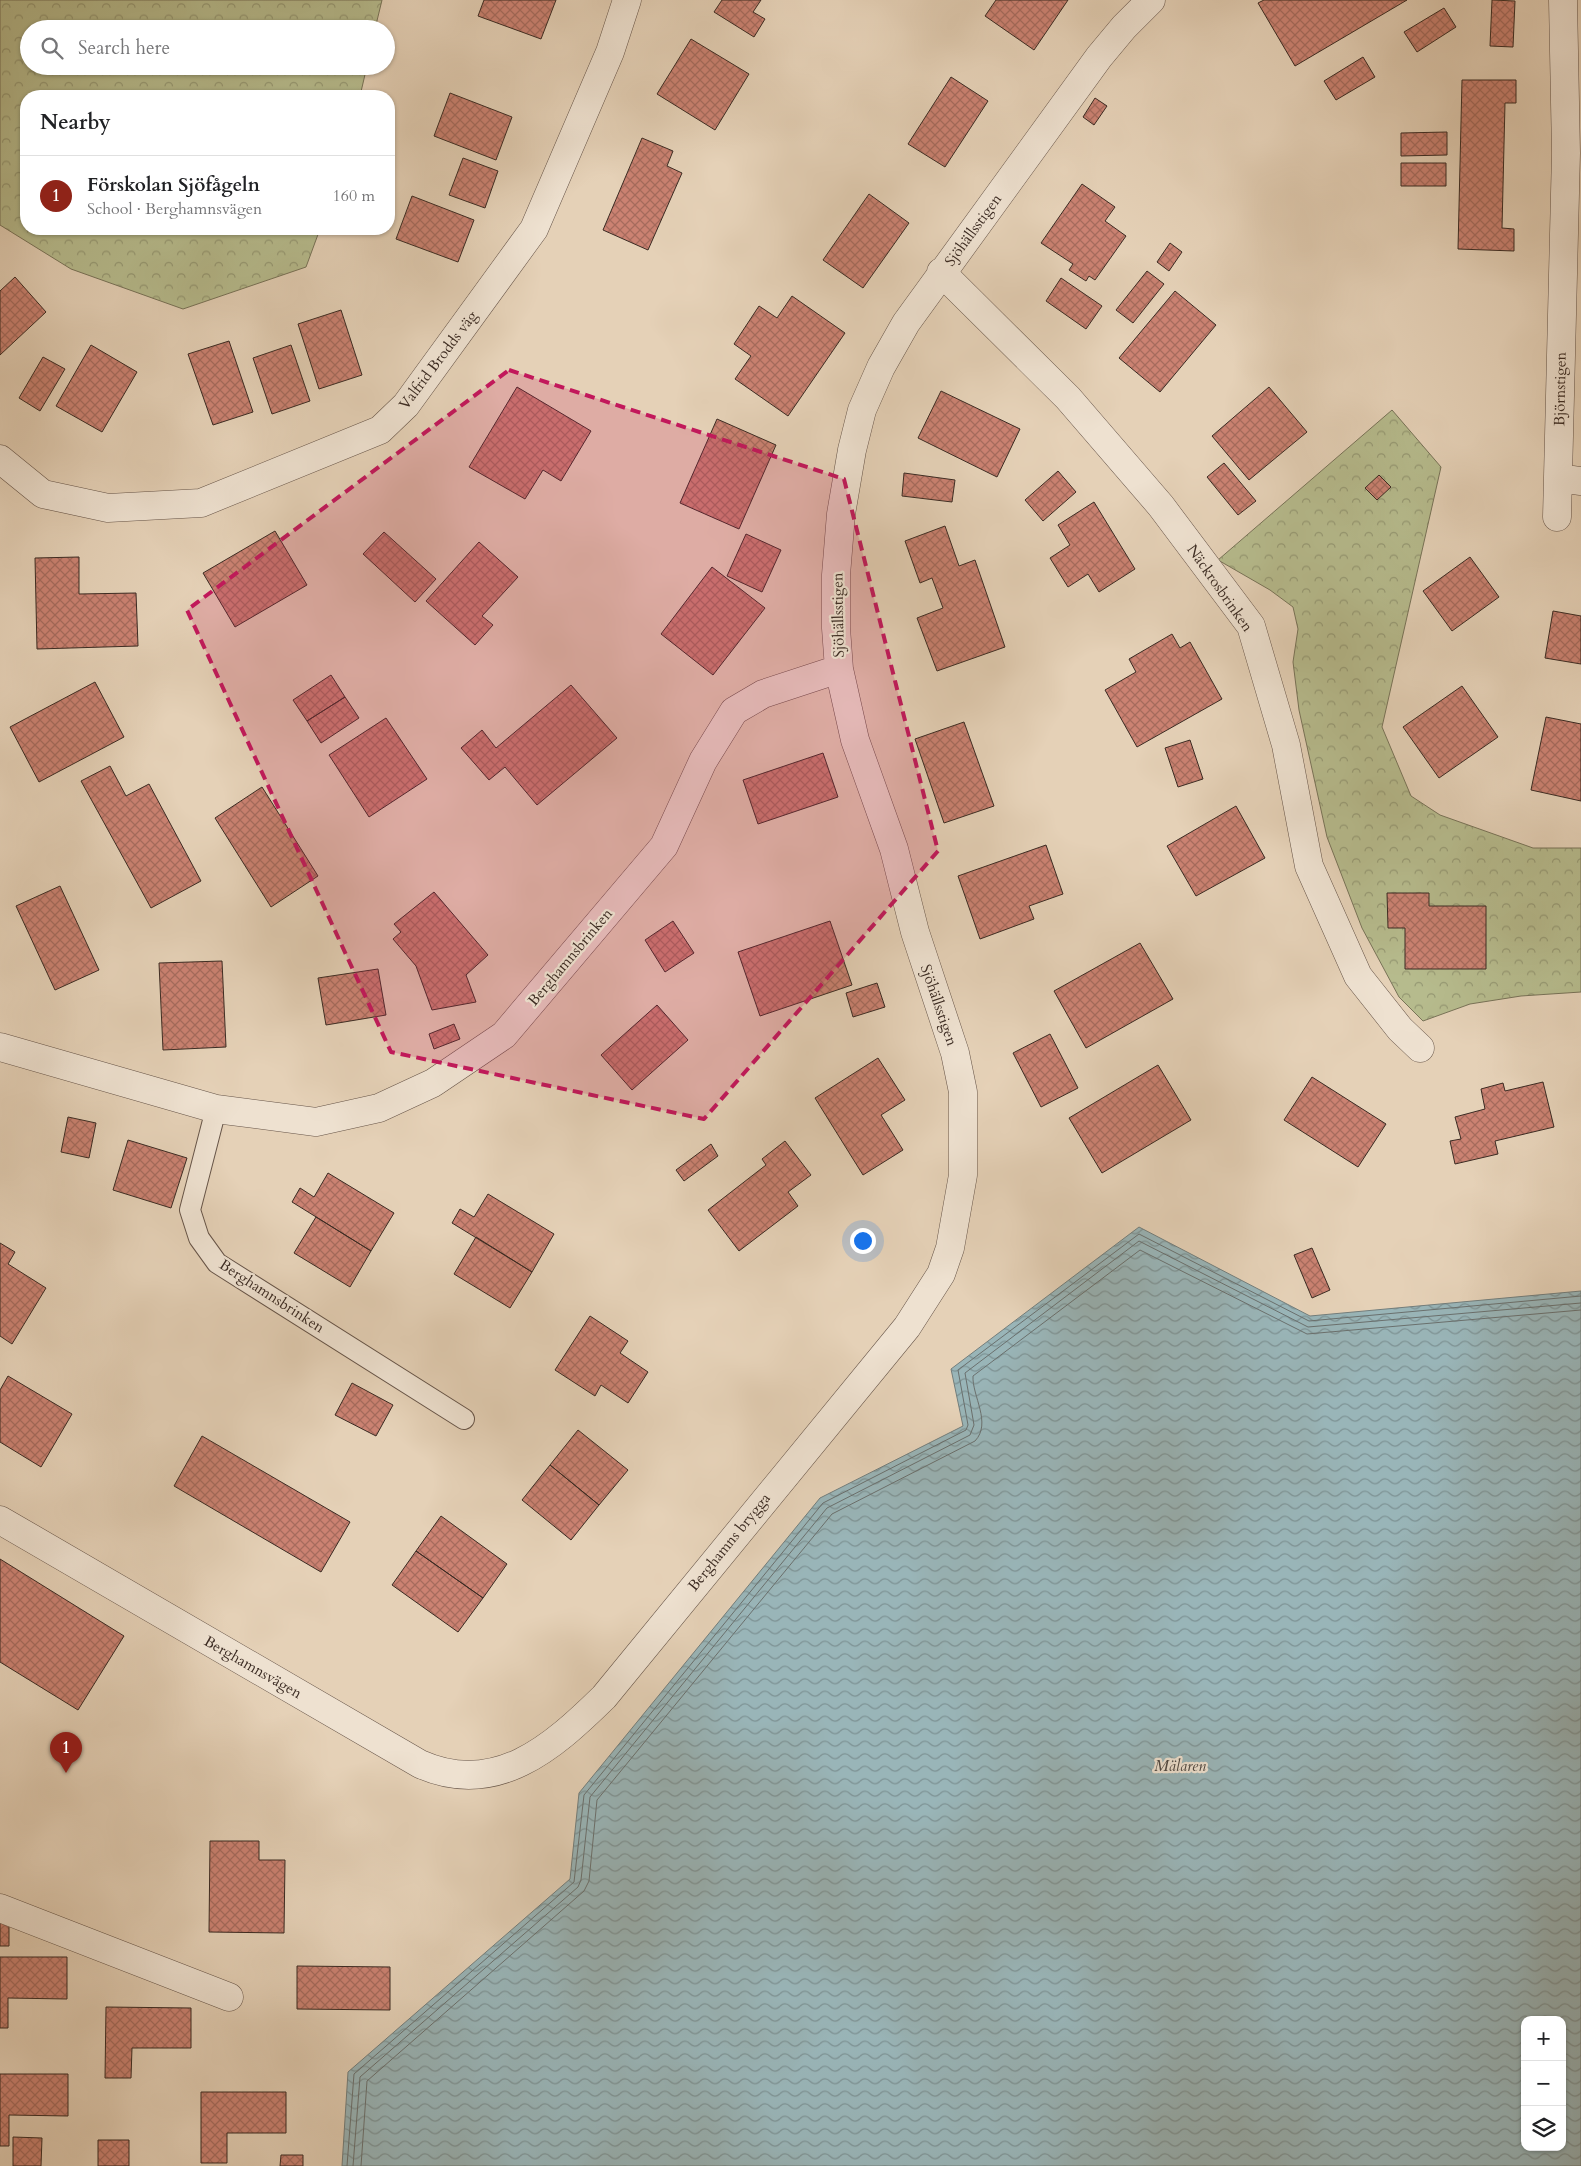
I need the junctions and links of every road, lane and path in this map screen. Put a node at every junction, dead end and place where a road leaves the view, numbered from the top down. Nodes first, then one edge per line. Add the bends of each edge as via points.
1 (627, 0) edge
2 (1151, 0) edge
3 (1563, 0) edge
4 (941, 272) junction
5 (0, 459) edge
6 (1570, 479) edge
7 (1557, 517) dead end
8 (839, 669) junction
9 (3, 1048) edge
10 (1420, 1048) dead end
11 (216, 1109) junction
12 (925, 1300) joint
13 (464, 1419) dead end
14 (0, 1520) edge
15 (516, 1766) joint
16 (0, 1908) edge
17 (229, 1997) dead end

1 - 5 street, Valfrid Brodds väg via 610,52 534,229 406,405 380,430 201,503 155,507 108,508 43,494
2 - 4 street, Sjöhällsstigen via 1099,57
3 - 6 street, Björnstigen
4 - 8 street, Sjöhällsstigen via 906,323 862,410 841,514 836,575
4 - 10 street, Näckrosbrinken via 1074,405 1161,506 1251,626 1286,745 1309,866 1358,976 1400,1029
6 - 7 street, Björnstigen
8 - 11 street, Berghamnsbrinken via 763,694 734,711 703,761 664,846 504,1035 434,1083 379,1108 316,1122
8 - 12 street, Sjöhällsstigen via 855,740 894,849 915,932 955,1053 963,1092 963,1175 956,1216 950,1248
9 - 11 street, Berghamnsbrinken
11 - 13 lane, Berghamnsbrinken via 190,1210 199,1238 217,1263
12 - 15 street, Berghamns brygga via 907,1327 604,1697 570,1730
14 - 15 street, Berghamnsvägen via 420,1764 458,1776
16 - 17 street

